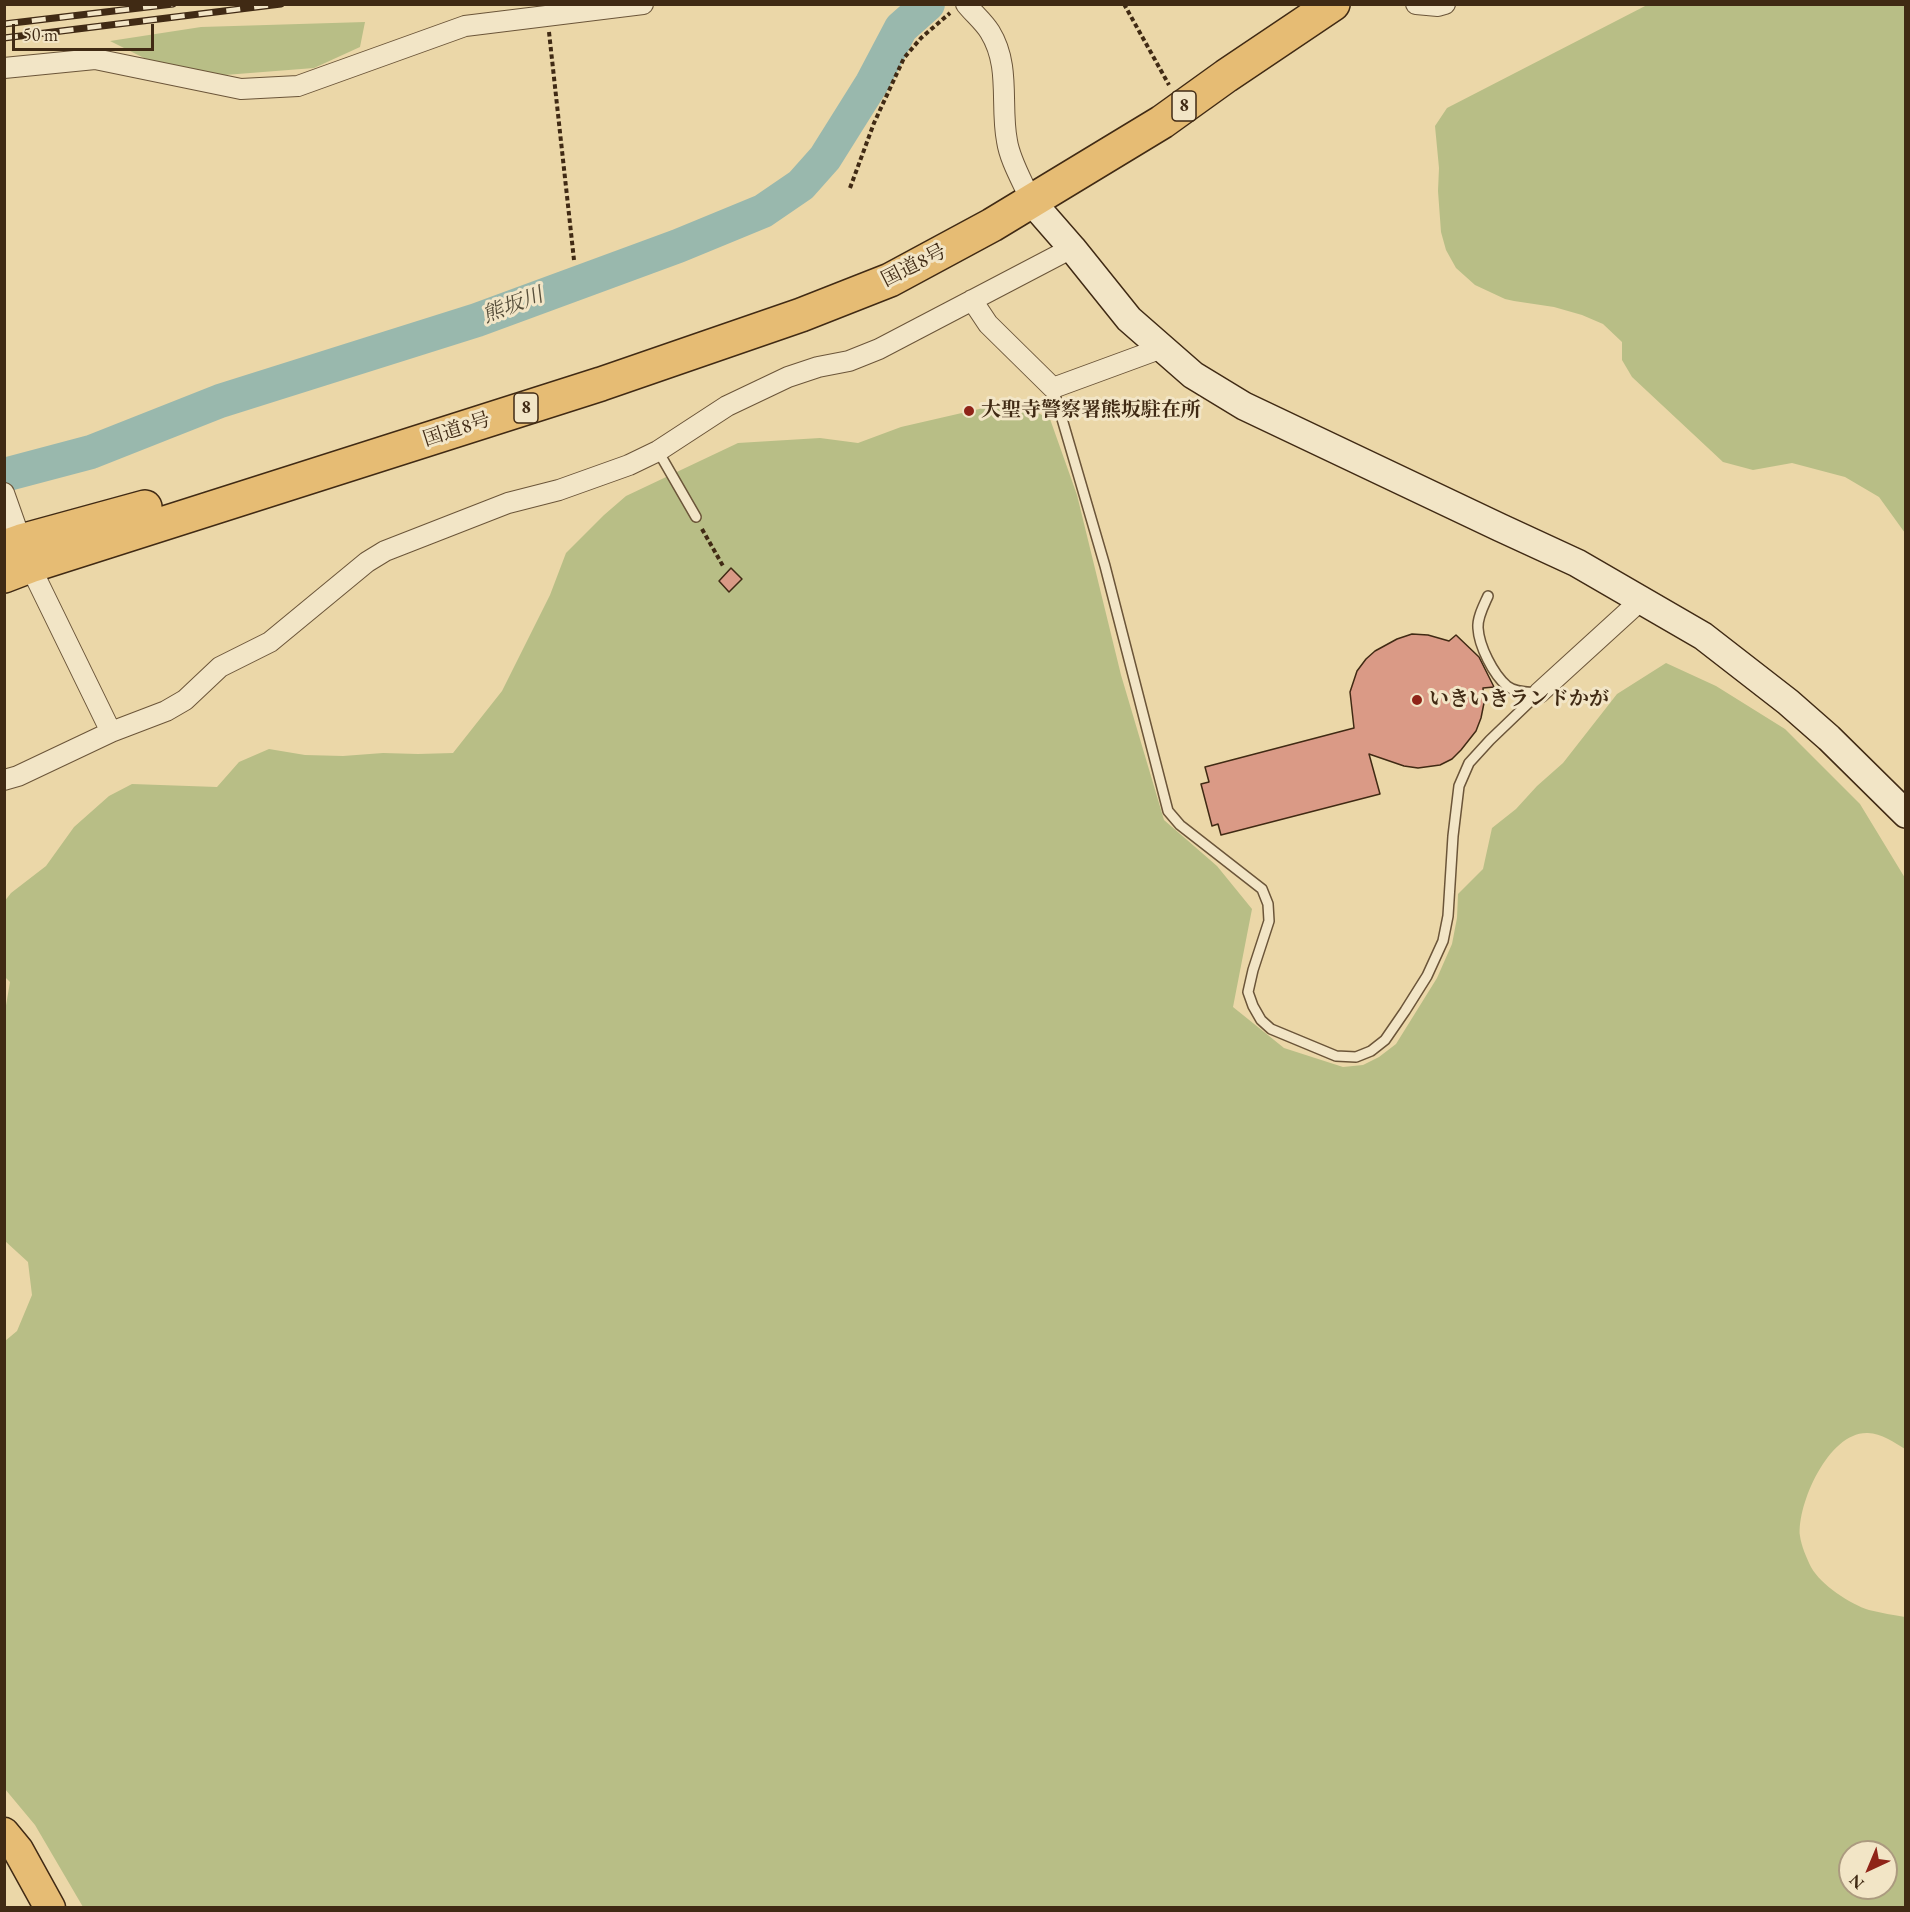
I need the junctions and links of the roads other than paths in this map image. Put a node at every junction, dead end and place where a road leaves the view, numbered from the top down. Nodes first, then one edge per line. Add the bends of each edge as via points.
1 (643, 4) edge
2 (1333, 4) edge
3 (1416, 4) edge
4 (1445, 4) edge
5 (959, 8) edge
6 (4, 68) edge
7 (1031, 201) junction
8 (1072, 248) junction
9 (972, 300) junction
10 (1162, 348) junction
11 (1053, 388) junction
12 (658, 451) junction
13 (4, 493) edge
14 (696, 518) road end
15 (15, 557) edge
16 (1488, 596) dead end
17 (1641, 600) junction
18 (1539, 693) junction
19 (111, 732) junction
20 (4, 780) edge
21 (1905, 814) edge
22 (4, 1833) edge
23 (50, 1908) edge

1 - 6 street via 465,26 298,86 241,89 95,59
2 - 7 highway, 国道8号 / 8 via 1162,122
3 - 4 street
5 - 7 street via 990,32 999,52 1007,144
7 - 8 street
7 - 15 highway, 国道8号 / 8 via 890,280 801,315 600,384
8 - 9 street
8 - 10 street via 1129,319
9 - 11 street via 988,324
9 - 12 street via 879,350 788,377 737,401
10 - 11 street
10 - 17 street via 1192,375 1244,406 1577,563
11 - 18 lane via 1105,566 1168,811 1180,825 1262,889 1268,904 1269,921 1248,992 1257,1013 1271,1029 1336,1056 1356,1057 1384,1040 1427,976 1443,941 1459,786 1468,763
12 - 14 lane
12 - 19 street via 629,465 508,503 385,551 270,642 220,667 185,700
13 - 15 street
15 - 19 street
16 - 18 lane via 1477,626 1492,668 1508,686
17 - 18 street
17 - 21 street via 1703,636 1788,702
19 - 20 street
22 - 23 main road via 18,1850

